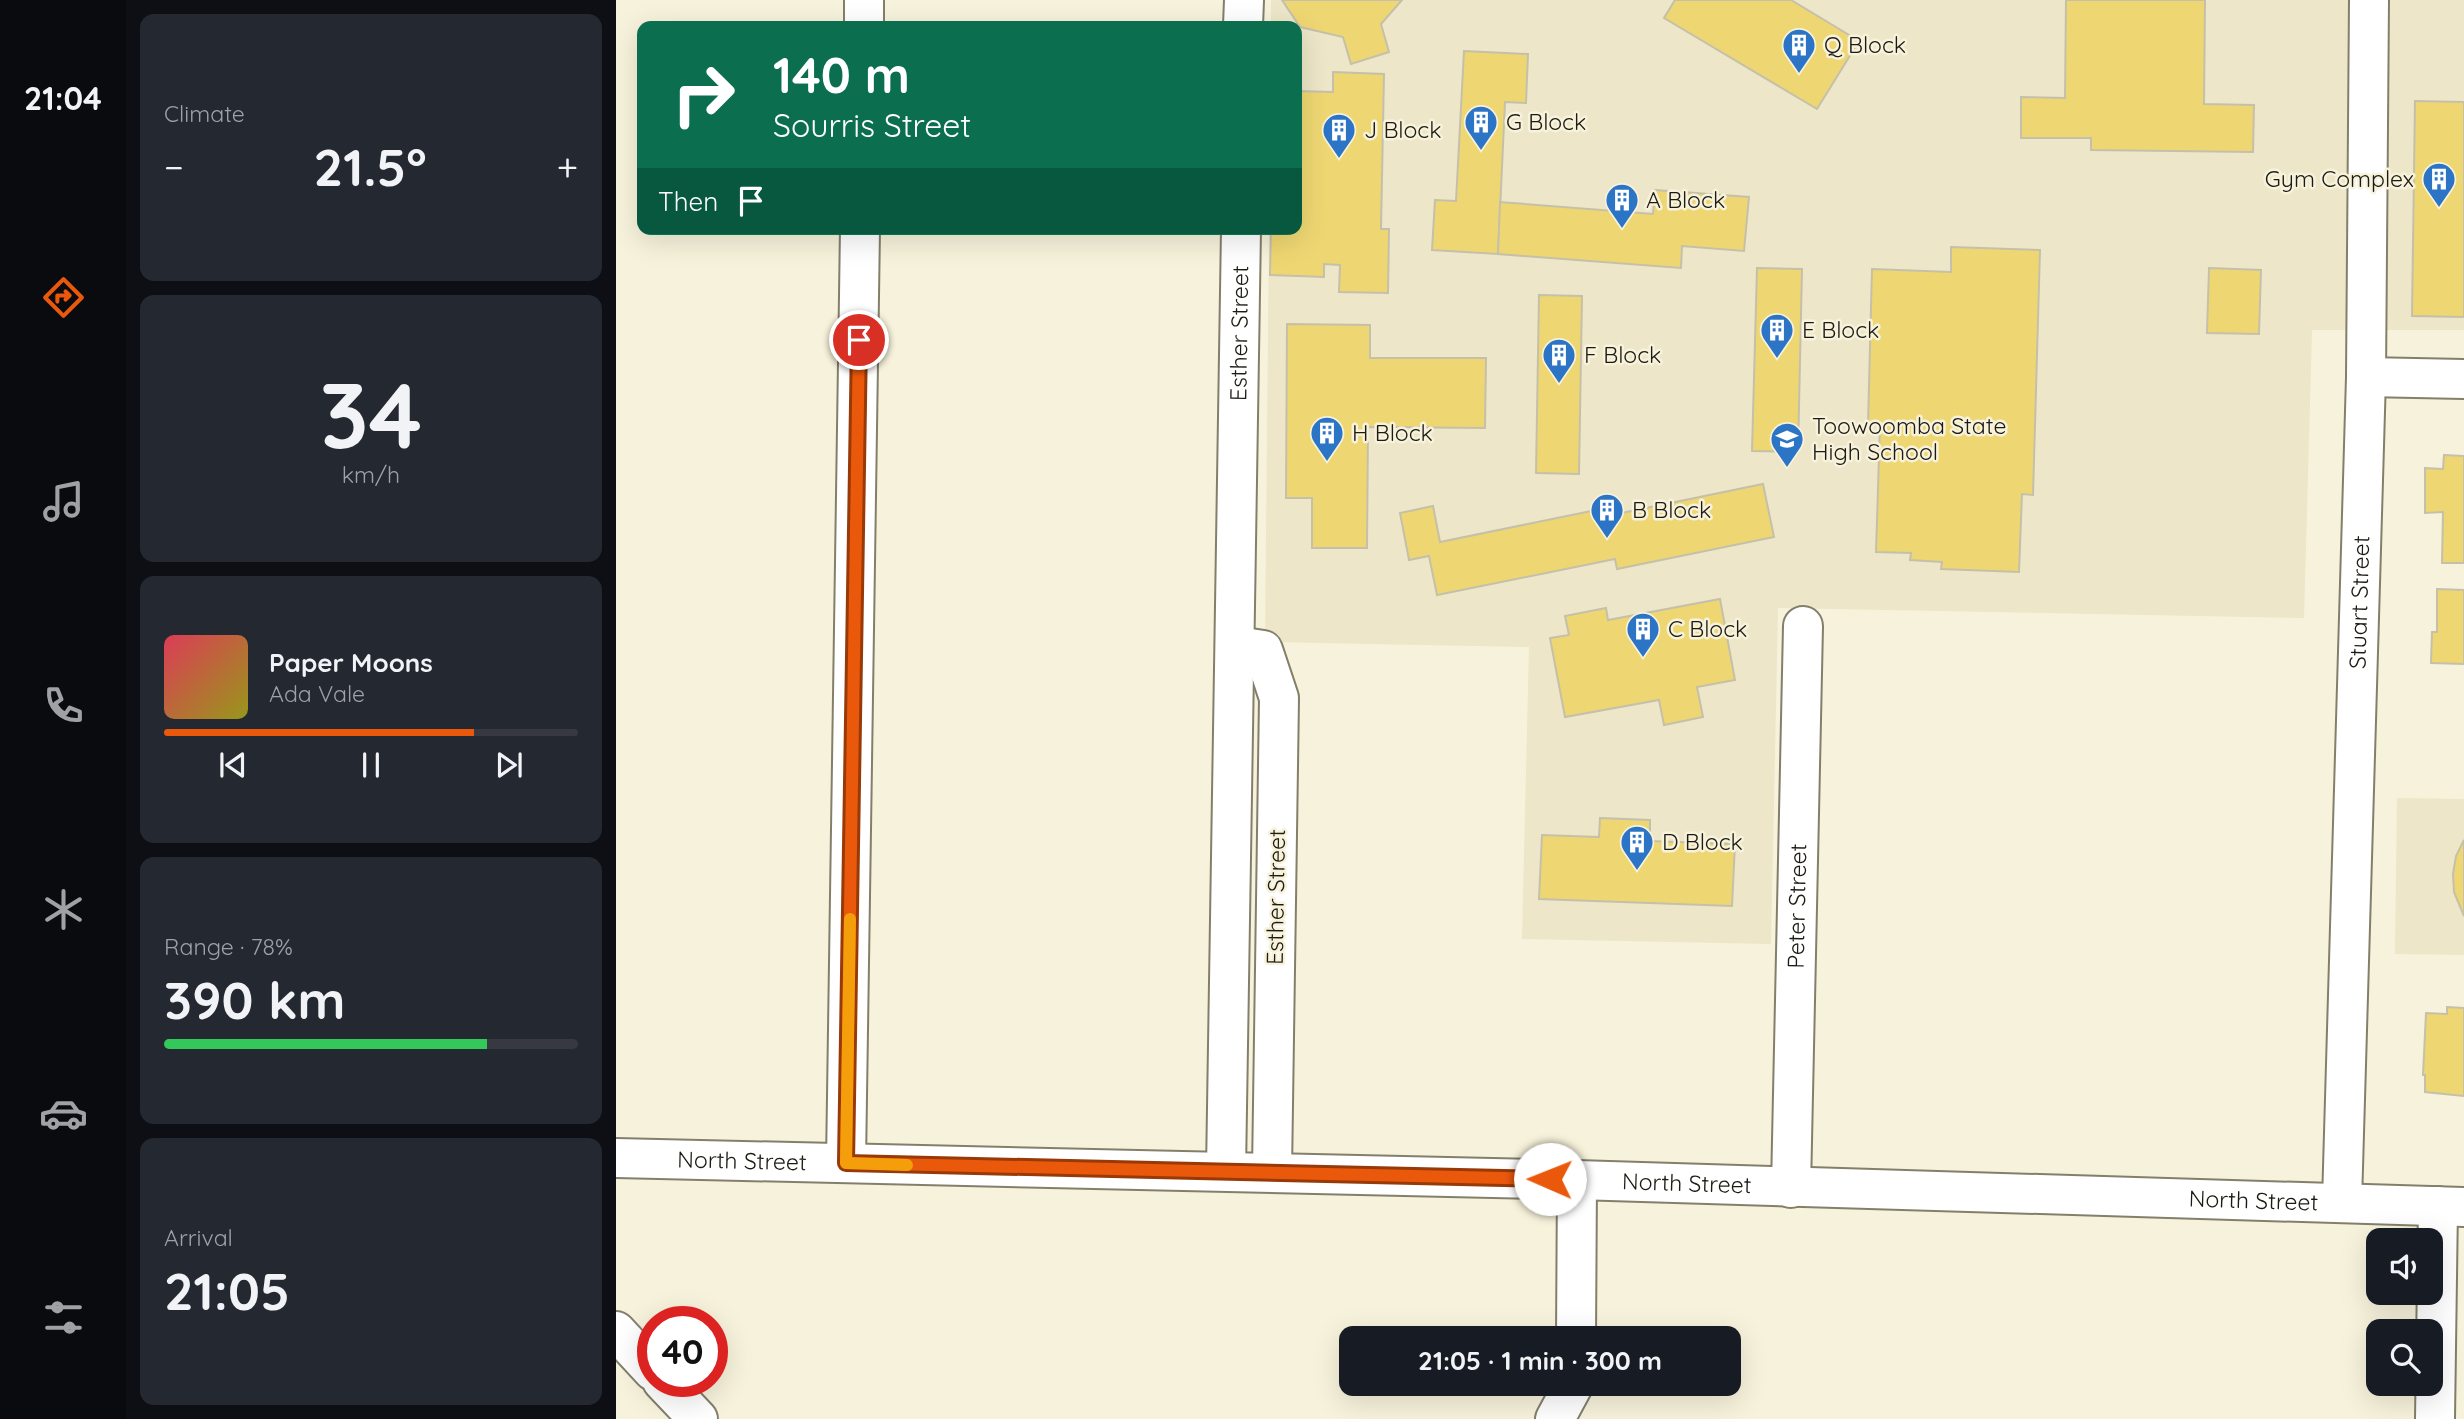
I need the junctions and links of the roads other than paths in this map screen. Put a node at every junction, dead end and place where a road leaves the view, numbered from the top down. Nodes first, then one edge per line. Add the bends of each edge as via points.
1 (864, 0) edge
2 (1244, 0) edge
3 (2369, 0) edge
4 (864, 21) edge
5 (1243, 21) edge
6 (860, 235) edge
7 (1241, 235) edge
8 (2366, 377) junction
9 (2464, 379) edge
10 (1803, 626) dead end
11 (1237, 646) junction
12 (616, 1158) edge
13 (846, 1163) junction
14 (1226, 1171) junction
15 (1272, 1172) junction
16 (1577, 1180) junction
17 (1791, 1188) junction
18 (2342, 1202) junction
19 (2451, 1206) edge
20 (1576, 1326) edge
21 (616, 1331) edge
22 (637, 1354) edge
23 (1567, 1396) edge
24 (677, 1397) edge
25 (698, 1419) edge
26 (1555, 1419) edge
27 (2435, 1419) edge

1 - 4 street
2 - 5 street
3 - 8 street, Stuart Street
6 - 13 street
7 - 11 street, Esther Street
8 - 9 street
8 - 18 street, Stuart Street
10 - 17 street, Peter Street
11 - 14 street, Esther Street
11 - 15 street, Esther Street via 1263,650 1279,698
12 - 13 street, North Street
13 - 14 street, North Street
14 - 15 street, North Street
15 - 16 street, North Street
16 - 17 street, North Street
16 - 20 street
17 - 18 street, North Street
18 - 19 street, North Street
19 - 27 street
21 - 22 street
23 - 26 street
24 - 25 street

